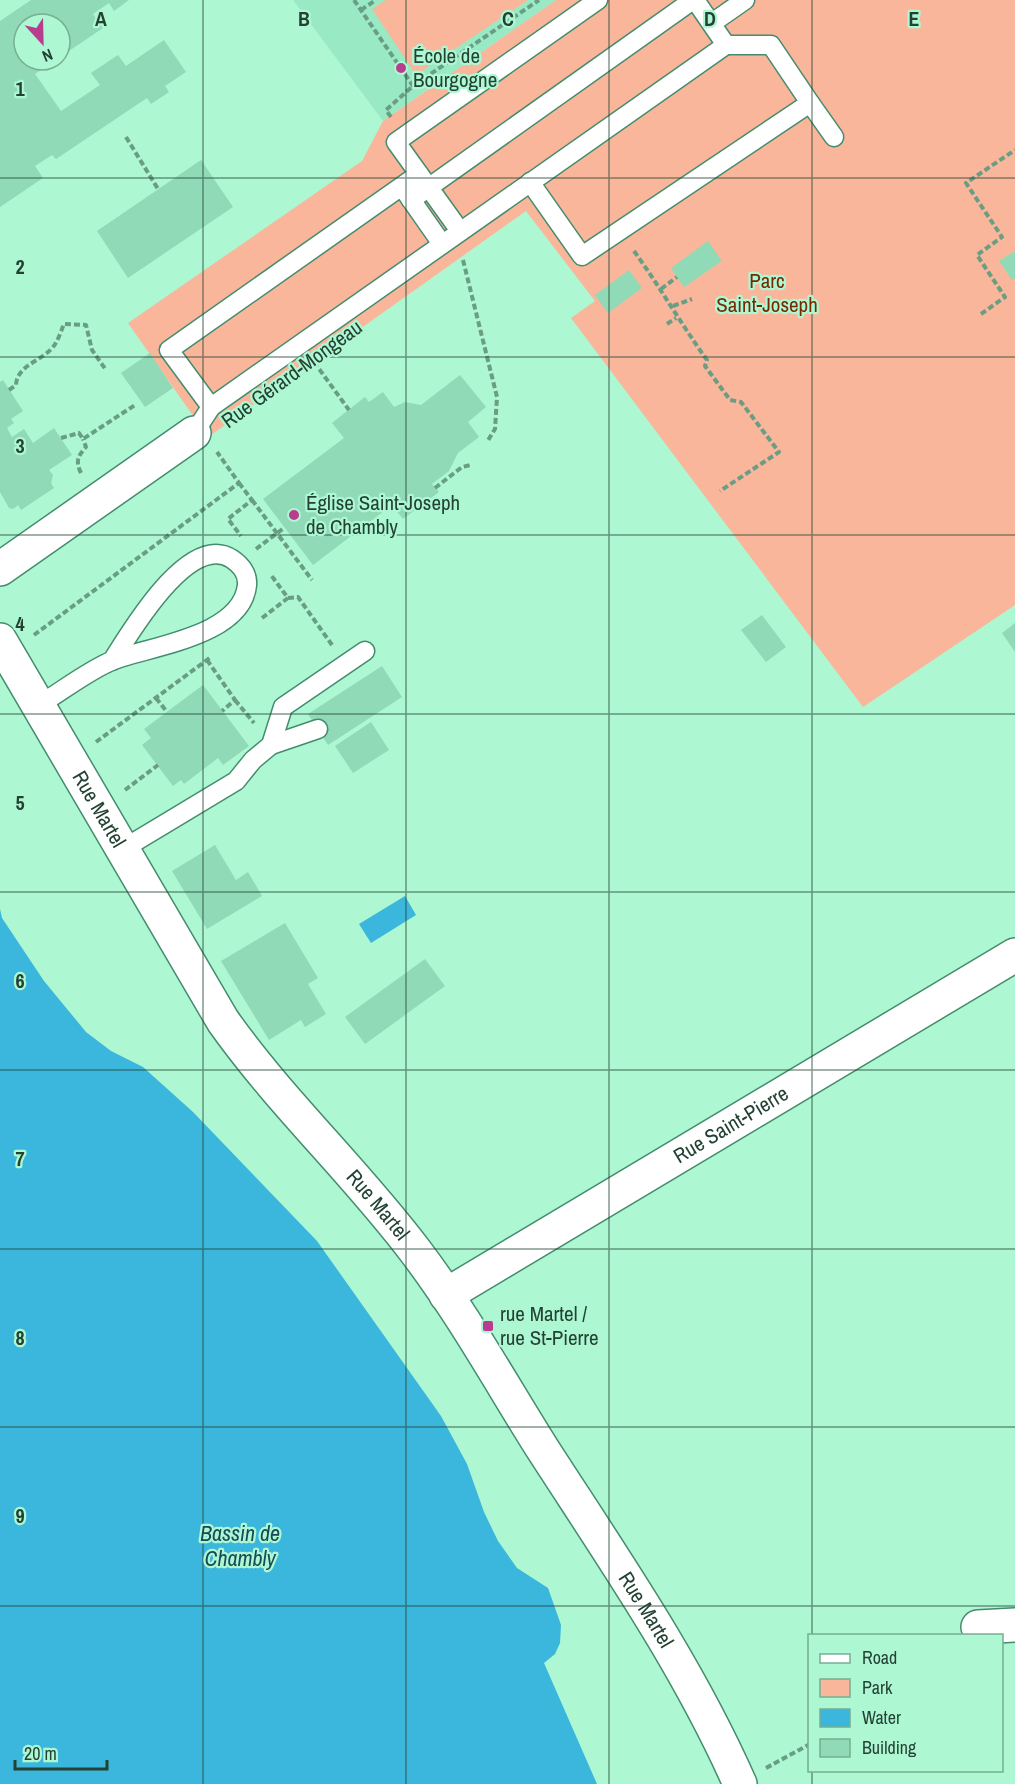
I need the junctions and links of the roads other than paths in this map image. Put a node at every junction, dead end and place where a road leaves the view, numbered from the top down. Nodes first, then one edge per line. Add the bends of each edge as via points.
1 (598, 0) edge
2 (694, 0) edge
3 (745, 0) edge
4 (712, 23) junction
5 (726, 45) junction
6 (810, 103) junction
7 (834, 137) dead end
8 (424, 180) junction
9 (530, 182) junction
10 (406, 193) junction
11 (460, 231) junction
12 (442, 244) junction
13 (206, 429) junction
14 (0, 569) edge
15 (15, 639) edge
16 (365, 651) dead end
17 (112, 660) junction
18 (39, 705) junction
19 (318, 729) dead end
20 (272, 745) junction
21 (123, 849) junction
22 (1015, 955) edge
23 (446, 1295) junction
24 (1015, 1625) edge
25 (978, 1627) dead end
26 (751, 1777) edge

1 - 8 lane via 396,142
2 - 4 lane
2 - 8 lane
3 - 4 lane
4 - 5 lane
5 - 6 lane via 771,45
5 - 9 lane
6 - 7 lane
6 - 9 lane via 582,256
8 - 10 lane
8 - 11 lane
9 - 11 lane
10 - 12 lane
10 - 13 lane via 169,350
11 - 12 lane
12 - 13 lane
13 - 14 street, Rue Gérard-Mongeau
15 - 18 street, Rue Martel
16 - 20 lane via 283,707
17 - 17 lane via 190,638 220,622 243,599 247,577 242,568 230,557 221,555 184,568 150,602
17 - 18 lane
18 - 21 street, Rue Martel
19 - 20 lane
20 - 21 lane via 236,781
21 - 23 street, Rue Martel via 238,1043 390,1219
22 - 23 street, Rue Saint-Pierre
23 - 26 street, Rue Martel via 668,1644 717,1734
24 - 25 street

